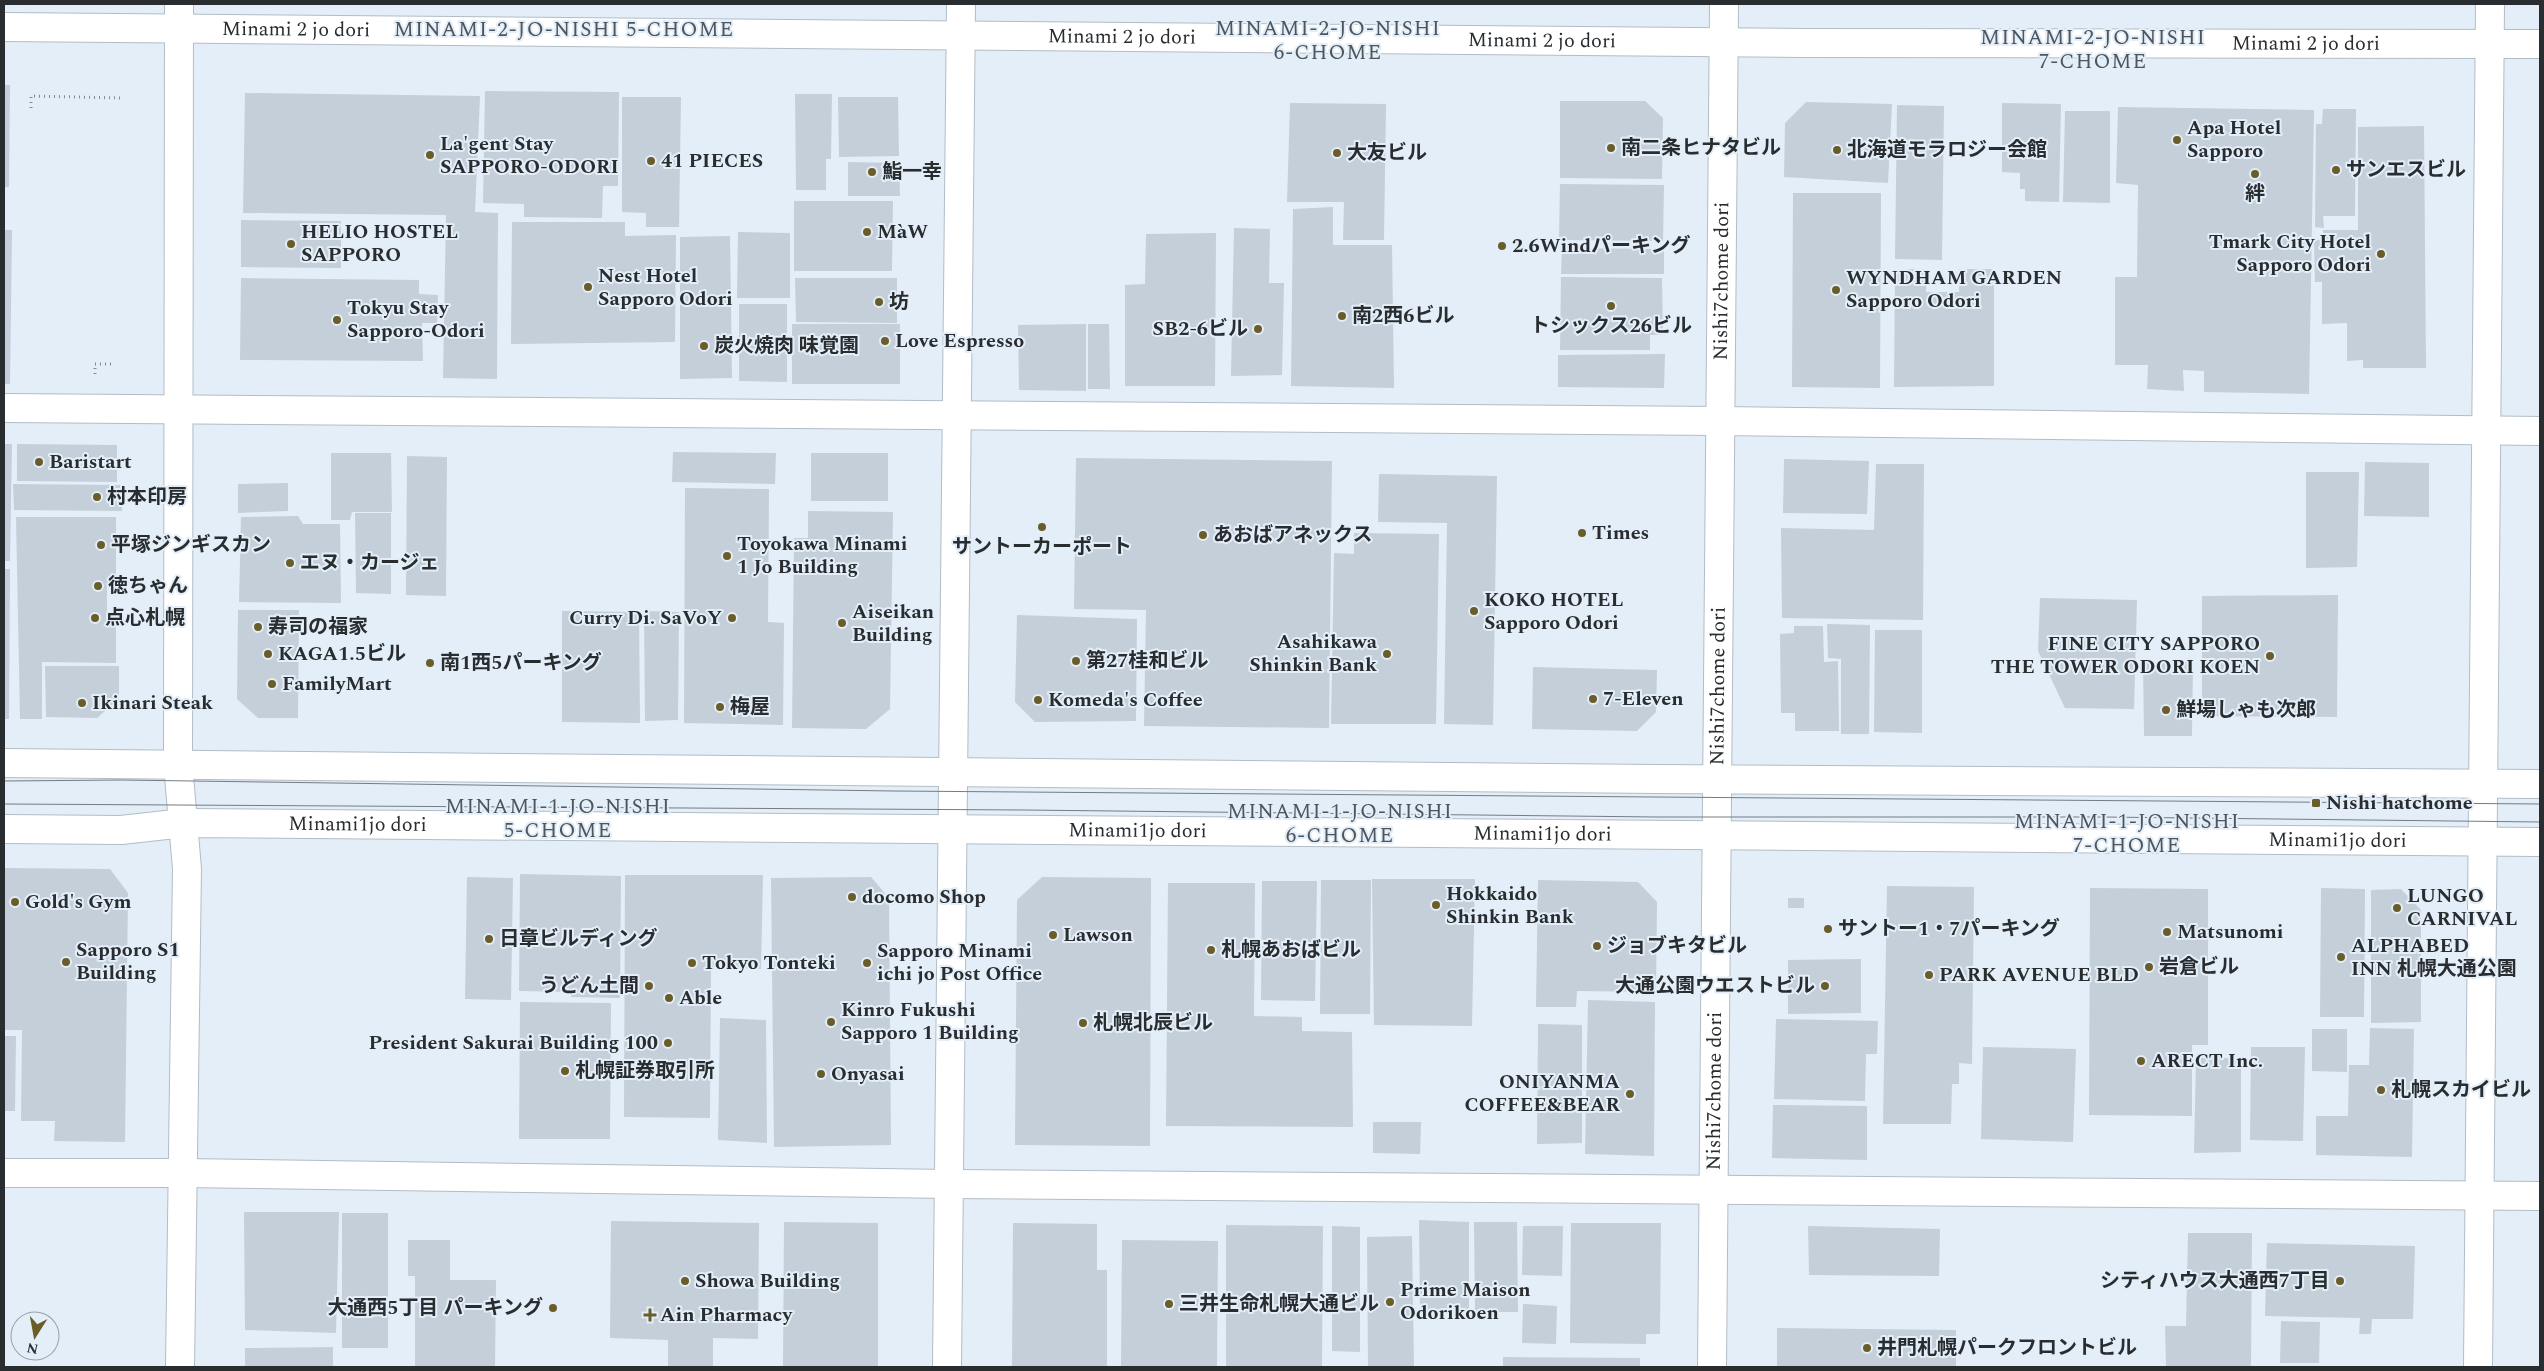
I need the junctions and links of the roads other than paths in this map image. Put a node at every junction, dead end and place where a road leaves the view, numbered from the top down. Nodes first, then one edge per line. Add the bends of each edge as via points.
1 (961, 4) edge
2 (1724, 4) edge
3 (2490, 4) edge
4 (179, 16) edge
5 (4, 26) edge
6 (960, 35) junction
7 (1724, 42) junction
8 (2489, 44) junction
9 (2540, 44) edge
10 (4, 408) edge
11 (177, 410) junction
12 (956, 416) junction
13 (1720, 421) junction
14 (2486, 431) junction
15 (2540, 431) edge
16 (4, 763) edge
17 (178, 764) junction
18 (953, 773) junction
19 (1717, 780) junction
20 (2483, 784) junction
21 (2540, 784) edge
22 (184, 823) junction
23 (4, 829) edge
24 (952, 831) junction
25 (1717, 835) junction
26 (2483, 842) junction
27 (2540, 842) edge
28 (4, 1173) edge
29 (182, 1173) junction
30 (949, 1184) junction
31 (1714, 1189) junction
32 (2479, 1196) junction
33 (2540, 1196) edge
34 (180, 1367) edge
35 (947, 1367) edge
36 (1712, 1367) edge
37 (2478, 1367) edge

1 - 6 street
2 - 7 street, Nishi7chome dori
3 - 8 street
4 - 5 street, Minami 2 jo dori
4 - 6 street, Minami 2 jo dori
4 - 11 street
6 - 7 street, Minami 2 jo dori
6 - 12 street
7 - 8 street, Minami 2 jo dori
7 - 13 street, Nishi7chome dori
8 - 9 street, Minami 2 jo dori
8 - 14 street
10 - 11 street
11 - 12 street
11 - 17 street
12 - 13 street
12 - 18 street
13 - 14 street
13 - 19 street, Nishi7chome dori
14 - 15 street
14 - 20 street
16 - 17 street
17 - 18 street
17 - 22 street
18 - 19 street
18 - 24 street
19 - 20 street
19 - 25 street, Nishi7chome dori
20 - 21 street
20 - 26 street
22 - 23 street, Minami1jo dori via 121,830
22 - 24 street, Minami1jo dori
22 - 29 street via 187,869
24 - 25 street, Minami1jo dori
24 - 30 street
25 - 26 street, Minami1jo dori
25 - 31 street, Nishi7chome dori
26 - 27 street, Minami1jo dori
26 - 32 street
28 - 29 street
29 - 30 street
29 - 34 street
30 - 31 street
30 - 35 street
31 - 32 street
31 - 36 street, Nishi7chome dori
32 - 33 street
32 - 37 street

